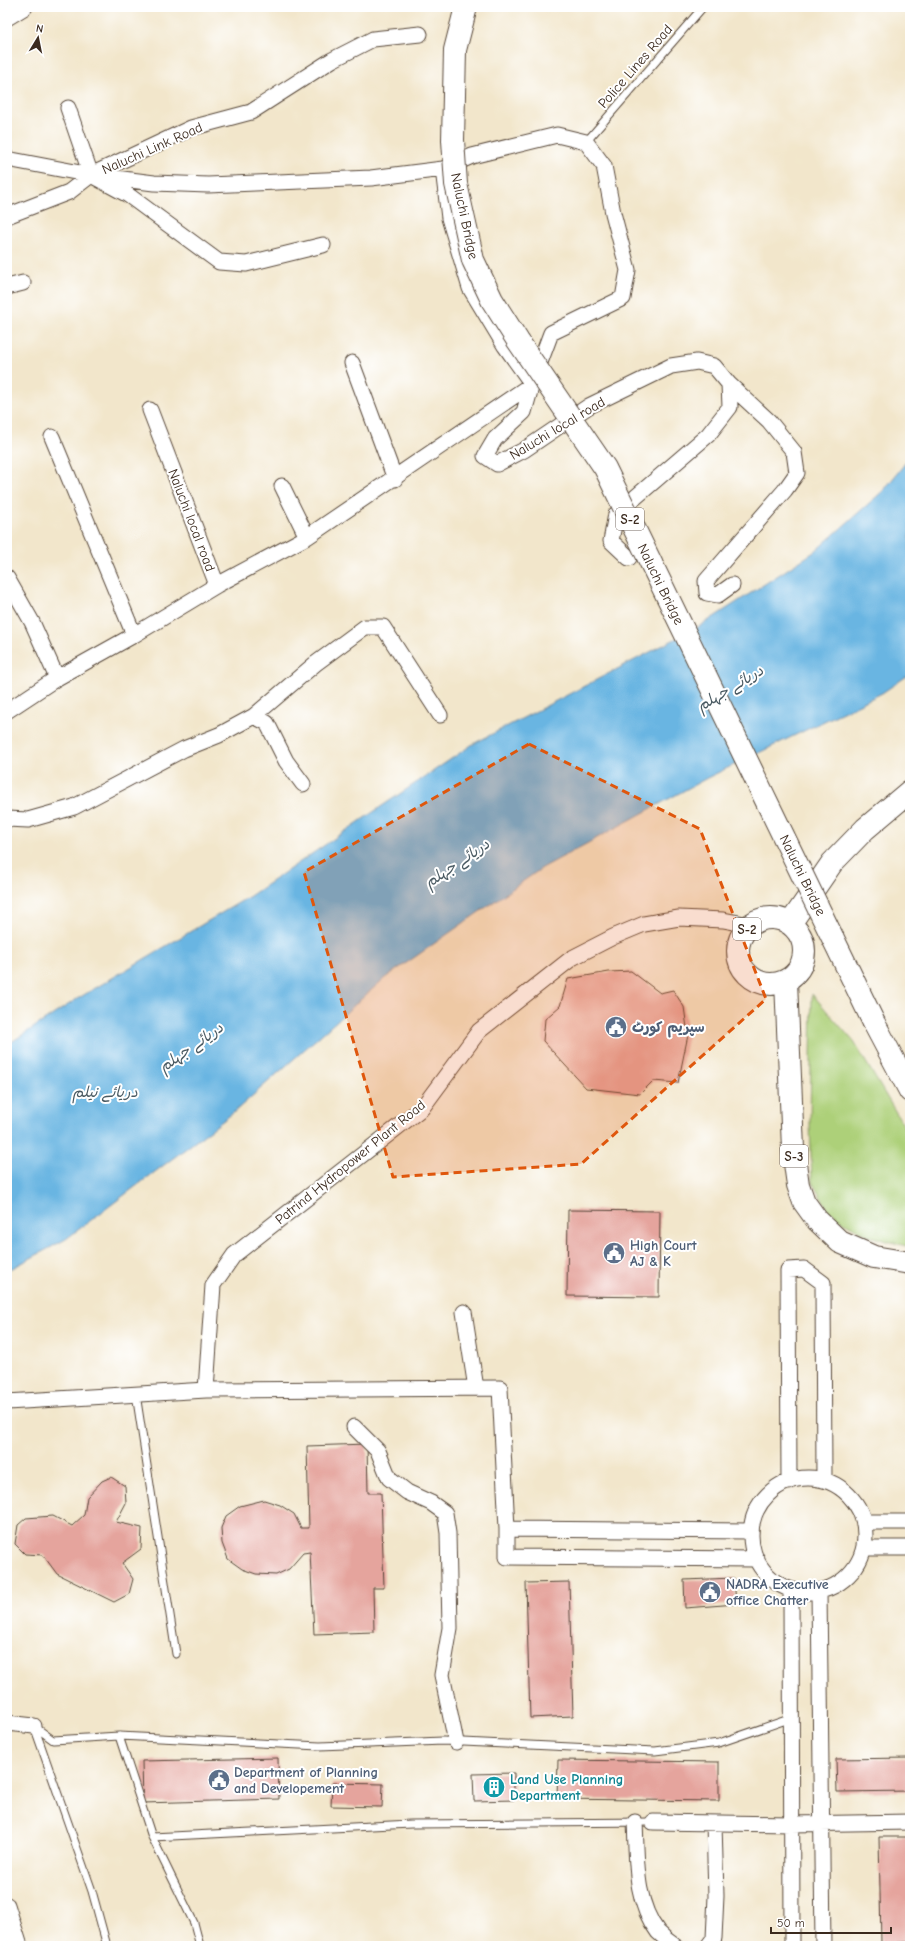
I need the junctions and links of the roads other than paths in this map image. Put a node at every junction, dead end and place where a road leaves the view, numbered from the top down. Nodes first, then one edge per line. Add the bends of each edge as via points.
1 (25, 7) edge
2 (466, 7) edge
3 (703, 7) edge
4 (7, 18) edge
5 (420, 34) dead end
6 (68, 108) dead end
7 (586, 142) junction
8 (7, 159) edge
9 (443, 170) junction
10 (91, 175) junction
11 (7, 216) edge
12 (323, 245) dead end
13 (23, 283) dead end
14 (7, 287) edge
15 (352, 363) dead end
16 (532, 384) junction
17 (729, 384) junction
18 (150, 410) dead end
19 (52, 437) dead end
20 (395, 479) junction
21 (282, 486) dead end
22 (307, 537) junction
23 (629, 558) dead end
24 (7, 578) edge
25 (217, 585) junction
26 (732, 585) dead end
27 (134, 635) junction
28 (58, 678) junction
29 (7, 711) edge
30 (440, 715) dead end
31 (254, 716) junction
32 (303, 784) dead end
33 (910, 791) edge
34 (7, 819) edge
35 (790, 924) junction
36 (750, 925) junction
37 (786, 981) junction
38 (910, 1091) edge
39 (910, 1263) edge
40 (464, 1312) dead end
41 (476, 1388) junction
42 (206, 1390) junction
43 (136, 1394) junction
44 (7, 1402) edge
45 (354, 1427) dead end
46 (824, 1480) junction
47 (789, 1482) junction
48 (864, 1522) junction
49 (910, 1522) edge
50 (507, 1529) junction
51 (751, 1532) junction
52 (865, 1548) junction
53 (910, 1548) edge
54 (757, 1559) junction
55 (791, 1590) junction
56 (819, 1591) junction
57 (176, 1654) dead end
58 (792, 1718) junction
59 (7, 1723) edge
60 (34, 1726) junction
61 (119, 1736) junction
62 (456, 1742) junction
63 (636, 1822) junction
64 (653, 1822) joint
65 (910, 1822) edge
66 (714, 1823) junction
67 (822, 1823) junction
68 (792, 1824) junction
69 (152, 1837) junction
70 (7, 1905) edge
71 (20, 1946) edge
72 (107, 1946) edge
73 (200, 1946) edge
74 (675, 1946) edge
75 (708, 1946) edge
76 (792, 1946) edge
77 (823, 1946) edge

1 - 4 street
2 - 38 highway, Naluchi Bridge / S-2, bridge via 455,50 453,140 456,184 473,260 492,300 513,334 605,468 874,1023
3 - 7 lane, Police Lines Road
5 - 10 street, Naluchi Link Road via 373,39 332,60 251,112 191,128
6 - 10 street
7 - 9 street via 557,135 472,156
7 - 16 street via 604,166 628,270 623,298 551,333
8 - 10 street, Naluchi Link Road
9 - 10 street via 370,178 208,185 154,183
9 - 16 street via 449,218 470,288 505,346
10 - 11 street via 69,192
10 - 12 street via 128,195 219,262 246,264
13 - 14 street
15 - 20 street
16 - 17 street, Naluchi local road via 524,412 496,439 485,456 497,464 524,450 589,406 671,366 697,362 714,366
16 - 20 street
17 - 23 street via 730,407 708,435 616,514 611,541
17 - 26 street, Naluchi local road via 769,421 794,452 797,473 786,490 706,581 707,593 718,595
18 - 25 street, Naluchi local road
19 - 27 street
20 - 22 street
21 - 22 street
22 - 25 street
24 - 28 street via 32,622
25 - 27 street, Naluchi local road
27 - 28 street, Naluchi local road
28 - 29 street, Naluchi local road
30 - 31 street via 383,627 365,627 315,664
31 - 32 street via 266,723 286,761
31 - 34 street via 219,735 184,749 74,807 28,820
33 - 35 highway via 865,829 832,863
35 - 36 highway, S-2 via 770,918
35 - 37 highway via 803,942 804,954 795,974
36 - 37 highway, S-2 via 738,942 739,963 753,980 764,984
36 - 42 street, Patrind Hydropower Plant Road via 723,920 679,918 644,924 572,958 479,1030 422,1108 234,1255 213,1285
37 - 39 highway, S-3 via 793,1149 798,1185 804,1202 817,1220 840,1242 874,1257
40 - 41 street
41 - 42 street
41 - 50 street via 500,1388
42 - 43 street
43 - 44 street
43 - 57 lane
45 - 62 street via 378,1451 389,1478 407,1492 445,1513 448,1533 450,1622 442,1675
46 - 47 street via 798,1479
46 - 47 street via 823,1283 804,1269 788,1270
46 - 48 street via 835,1484 850,1496 861,1511
47 - 51 street via 780,1485 765,1497 755,1513
48 - 49 street
48 - 52 street
50 - 51 street
50 - 54 street via 507,1557
51 - 54 street
52 - 53 street
52 - 56 street via 857,1565 845,1579
54 - 55 street via 761,1568 774,1581
55 - 56 street
55 - 58 street
56 - 67 street
58 - 62 lane via 720,1743 655,1751
58 - 68 street
59 - 60 street
60 - 61 lane via 53,1740
60 - 72 lane via 92,1891
61 - 62 lane via 320,1746
61 - 69 lane
63 - 64 lane
63 - 69 lane via 411,1824
63 - 74 street via 637,1867 642,1903 658,1932
64 - 66 street
65 - 67 street
66 - 68 street
66 - 75 street via 714,1938
67 - 68 street
67 - 77 street
68 - 76 street
69 - 73 lane via 194,1923
70 - 71 street

